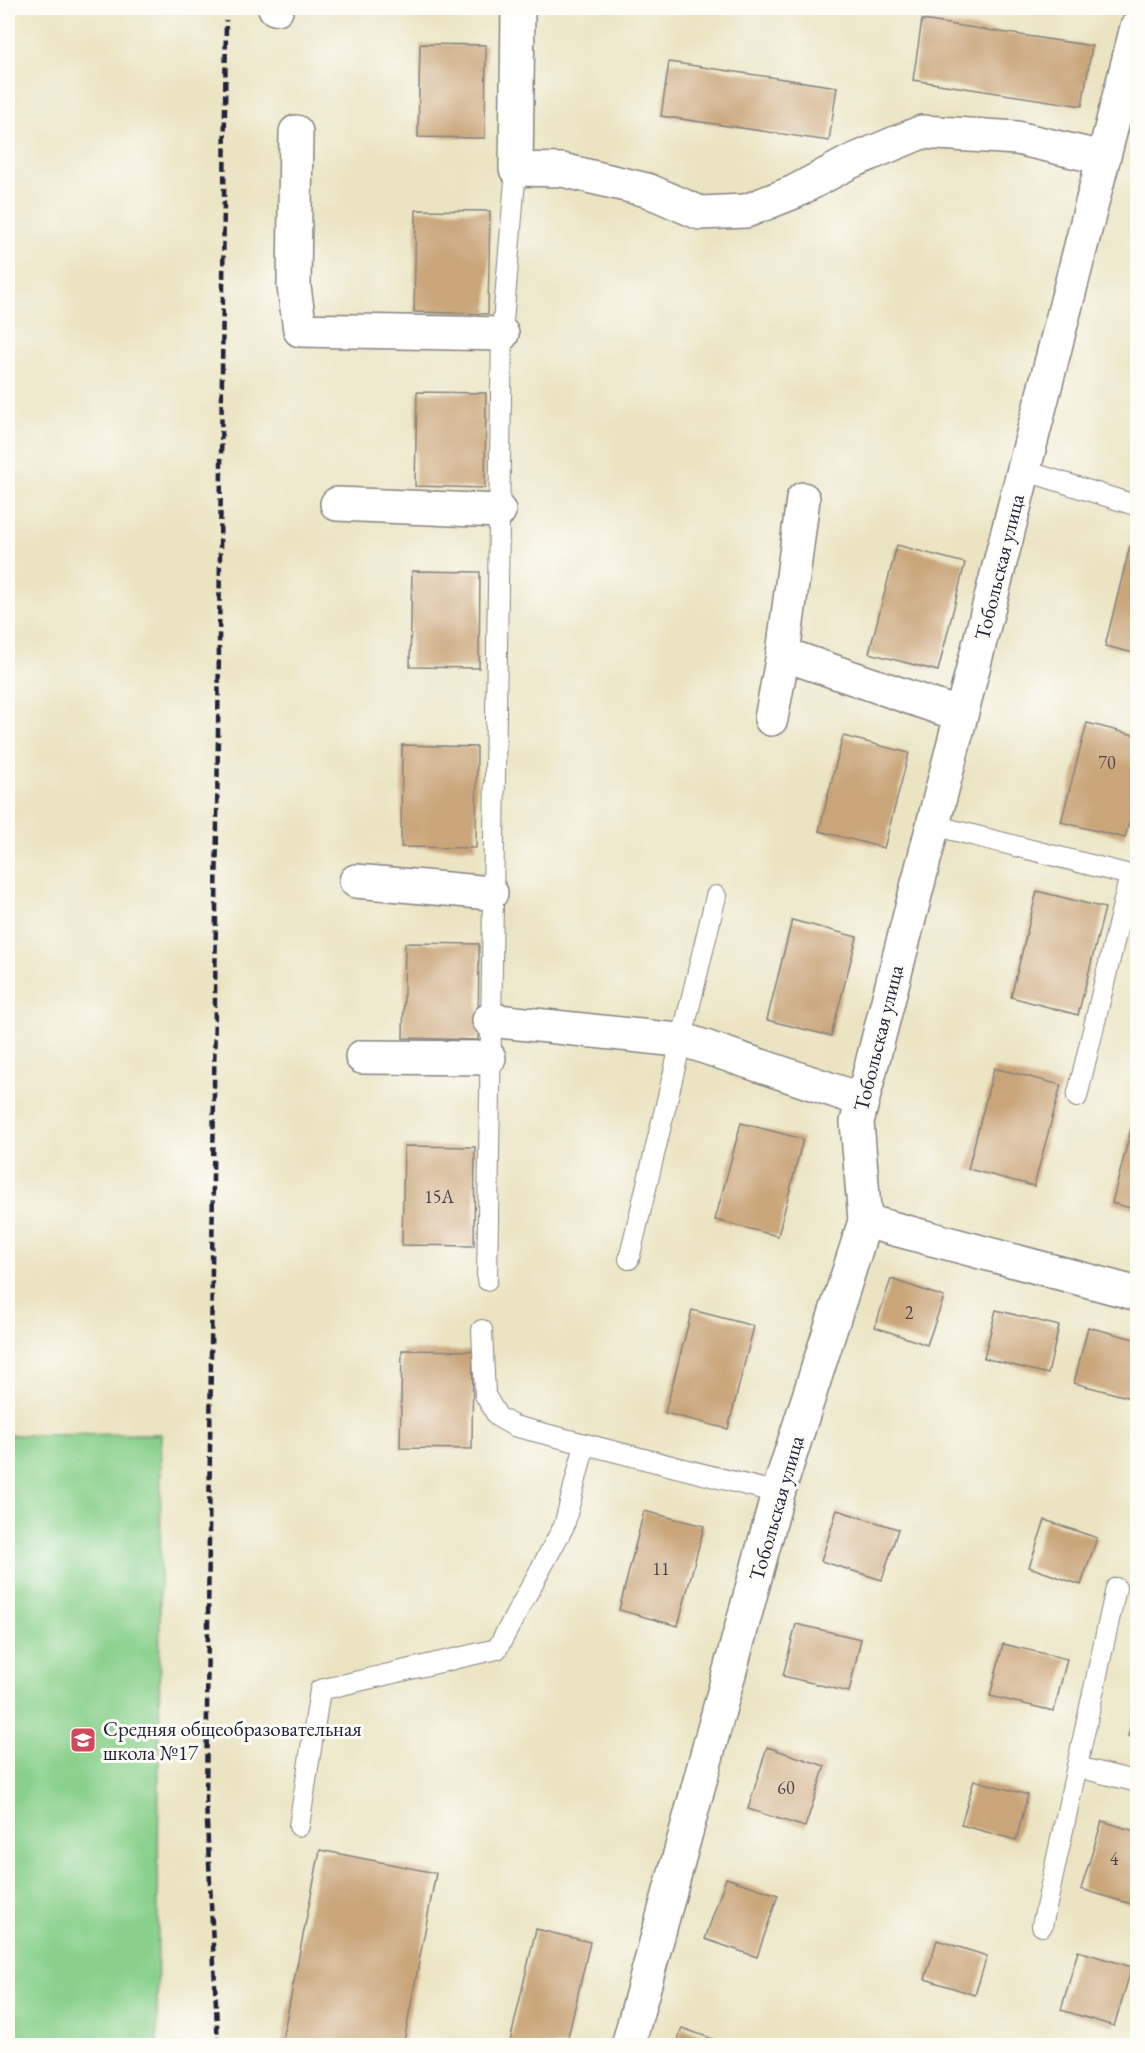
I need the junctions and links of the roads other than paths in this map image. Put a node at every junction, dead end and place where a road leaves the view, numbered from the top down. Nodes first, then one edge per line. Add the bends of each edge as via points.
1 (518, 8) edge
2 (1137, 27) edge
3 (296, 132) dead end
4 (1103, 158) junction
5 (516, 169) junction
6 (502, 334) junction
7 (1023, 470) junction
8 (803, 499) dead end
9 (337, 504) dead end
10 (1137, 506) edge
11 (499, 511) junction
12 (783, 654) junction
13 (961, 714) junction
14 (771, 718) dead end
15 (933, 825) junction
16 (356, 881) dead end
17 (492, 893) junction
18 (716, 896) dead end
19 (489, 1020) junction
20 (362, 1057) dead end
21 (489, 1058) junction
22 (1077, 1097) dead end
23 (862, 1100) junction
24 (865, 1221) junction
25 (630, 1259) dead end
26 (487, 1280) dead end
27 (1137, 1294) edge
28 (482, 1330) dead end
29 (585, 1444) junction
30 (778, 1493) junction
31 (1116, 1588) dead end
32 (1077, 1767) junction
33 (1137, 1782) edge
34 (299, 1826) dead end
35 (1042, 1926) dead end
36 (628, 2046) edge

1 - 5 street
2 - 4 street, Тобольская улица
3 - 6 street via 294,287 300,330
4 - 5 street via 1017,138 922,132 746,211 700,213 647,190 562,170
4 - 7 street, Тобольская улица
5 - 6 lane
6 - 11 lane
7 - 10 lane
7 - 13 street, Тобольская улица
8 - 12 street
9 - 11 street
11 - 17 lane
12 - 13 street
12 - 14 street
13 - 15 street, Тобольская улица
15 - 22 lane via 1130,875
15 - 23 street, Тобольская улица
16 - 17 street
17 - 19 lane
18 - 25 lane
19 - 21 lane
19 - 23 street via 687,1041
20 - 21 street
21 - 26 lane
23 - 24 street, Тобольская улица via 857,1122
24 - 27 street
24 - 30 street, Тобольская улица
28 - 29 lane via 485,1395 498,1417 514,1426
29 - 30 lane
29 - 34 lane via 564,1526 497,1649 320,1690
30 - 36 street, Тобольская улица
31 - 32 lane
32 - 33 lane
32 - 35 lane

